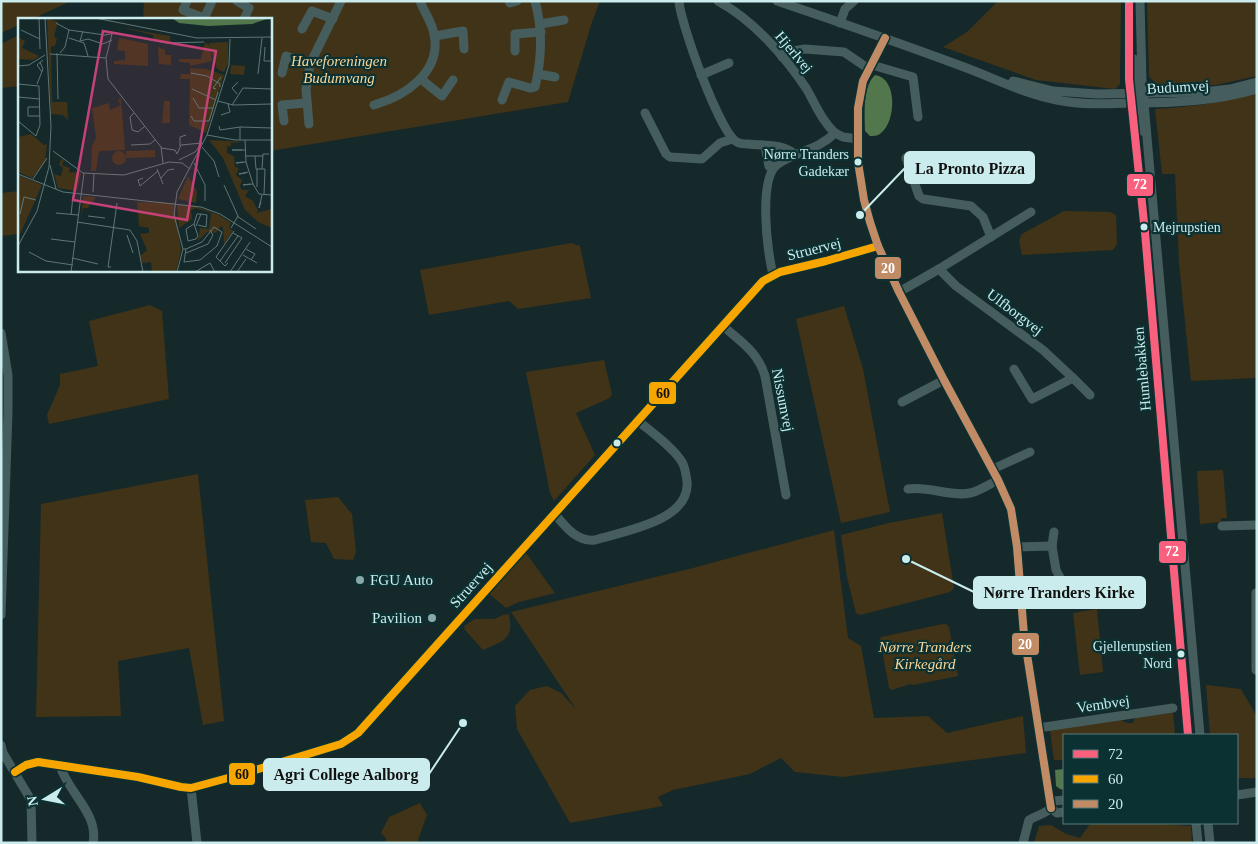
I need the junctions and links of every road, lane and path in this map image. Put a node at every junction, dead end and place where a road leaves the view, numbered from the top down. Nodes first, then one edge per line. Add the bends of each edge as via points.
1 (186, 1) edge
2 (212, 1) edge
3 (237, 1) edge
4 (341, 1) edge
5 (420, 1) edge
6 (509, 1) edge
7 (517, 1) edge
8 (535, 1) edge
9 (679, 1) edge
10 (718, 1) edge
11 (777, 1) edge
12 (854, 1) edge
13 (1129, 1) edge
14 (1140, 1) edge
15 (202, 18) edge
16 (204, 18) edge
17 (245, 18) edge
18 (334, 19) junction
19 (564, 20) dead end
20 (840, 23) junction
21 (302, 28) dead end
22 (540, 28) junction
23 (435, 36) junction
24 (885, 38) junction
25 (464, 49) dead end
26 (514, 51) dead end
27 (782, 57) junction
28 (729, 63) dead end
29 (310, 64) junction
30 (870, 67) junction
31 (282, 73) dead end
32 (538, 74) junction
33 (701, 75) junction
34 (555, 77) dead end
35 (421, 78) junction
36 (453, 80) dead end
37 (1257, 82) edge
38 (1257, 89) edge
39 (1137, 99) junction
40 (502, 100) dead end
41 (306, 103) junction
42 (374, 105) dead end
43 (645, 113) dead end
44 (914, 114) dead end
45 (284, 121) dead end
46 (309, 124) dead end
47 (835, 133) junction
48 (732, 139) junction
49 (858, 139) junction
50 (765, 146) junction
51 (796, 155) junction
52 (906, 158) dead end
53 (772, 169) junction
54 (1031, 212) dead end
55 (991, 237) junction
56 (878, 246) junction
57 (939, 269) junction
58 (773, 274) junction
59 (899, 292) junction
60 (723, 326) junction
61 (1, 333) edge
62 (1014, 369) dead end
63 (1073, 378) junction
64 (944, 380) junction
65 (1090, 395) dead end
66 (902, 402) dead end
67 (638, 420) junction
68 (1030, 452) dead end
69 (992, 469) junction
70 (998, 480) junction
71 (908, 489) dead end
72 (786, 495) dead end
73 (554, 513) junction
74 (1257, 525) edge
75 (1222, 526) dead end
76 (1054, 532) dead end
77 (1052, 546) junction
78 (1017, 548) junction
79 (1065, 587) dead end
80 (1256, 592) edge
81 (1, 615) edge
82 (1257, 627) edge
83 (1256, 670) edge
84 (1173, 708) dead end
85 (1038, 728) junction
86 (1188, 734) edge
87 (1200, 734) edge
88 (1, 745) edge
89 (60, 766) junction
90 (15, 772) junction
91 (190, 788) junction
92 (1238, 790) edge
93 (1257, 791) edge
94 (1238, 795) edge
95 (1049, 798) junction
96 (1257, 798) edge
97 (1063, 800) edge
98 (1238, 800) edge
99 (1051, 808) junction
100 (1063, 812) edge
101 (1196, 824) edge
102 (1208, 824) edge
103 (32, 843) edge
104 (93, 843) edge
105 (197, 843) edge
106 (1023, 843) edge
107 (1198, 843) edge
108 (1210, 843) edge

1 - 15 street via 183,10
2 - 16 street
3 - 17 street via 250,8
4 - 18 street
5 - 23 street
6 - 7 street via 510,4
8 - 22 street
9 - 33 street via 684,27
10 - 27 street, Hjerlvej via 756,29
11 - 20 street, Budumvej
12 - 20 street via 845,9
13 - 39 street
14 - 39 street, Humlebakken via 1141,54
18 - 21 street via 312,11
18 - 29 street
19 - 22 street
20 - 24 street, Budumvej
22 - 26 street via 515,34
22 - 32 street
23 - 25 street via 463,31
23 - 35 street via 433,57
24 - 30 street
24 - 39 street, Budumvej via 984,74 1053,90
27 - 30 street via 805,49 844,52
27 - 47 street, Hjerlvej
28 - 33 street
29 - 31 street via 286,56
29 - 41 street
30 - 44 street via 913,77
30 - 49 street via 863,81 858,108
32 - 34 street
32 - 40 street via 532,88 509,82
33 - 48 street
35 - 36 street via 442,96
35 - 42 street via 398,97
37 - 39 street, Budumvej via 1230,89
38 - 39 street, Budumvej via 1214,100
39 - 86 street, Humlebakken via 1145,242
39 - 87 street, Humlebakken via 1151,185
41 - 45 street via 282,105
41 - 46 street
43 - 48 street via 670,157 702,159 720,143
47 - 49 street
47 - 51 street via 819,146
48 - 50 street
49 - 56 street via 864,200
50 - 51 street via 782,146
50 - 53 street
51 - 53 street
52 - 55 street via 919,196 971,206 983,217
53 - 58 street via 766,196 766,216
54 - 55 street
55 - 57 street
56 - 58 street, Struervej
56 - 59 street
57 - 59 street
57 - 63 street, Ulfborgvej via 956,286 1043,350
58 - 60 street, Struervej
59 - 64 street
60 - 67 street, Struervej
60 - 72 street, Nissumvej via 761,363
61 - 81 street via 8,375
62 - 63 street via 1032,399
63 - 65 street, Ulfborgvej
64 - 66 street
64 - 69 street
67 - 73 street, Struervej
67 - 73 street via 684,466 687,486 685,498 678,507 657,521 587,541 575,536
68 - 69 street
69 - 70 street
70 - 71 street via 974,492 964,493
70 - 78 street via 1011,509
73 - 91 street, Struervej via 358,733 341,744
74 - 75 street
76 - 77 street
77 - 78 street
77 - 79 street via 1056,570
78 - 85 street via 1024,635
80 - 82 street
82 - 83 street
84 - 85 street, Vembvej
85 - 95 street
88 - 90 street
89 - 90 street, Struervej via 38,762
89 - 91 street, Struervej
89 - 104 street via 91,820
90 - 103 street via 31,800
91 - 105 street
92 - 93 street
93 - 94 street
95 - 97 street
95 - 99 street
96 - 98 street
99 - 100 street
99 - 106 street via 1030,820
101 - 107 street
102 - 108 street

